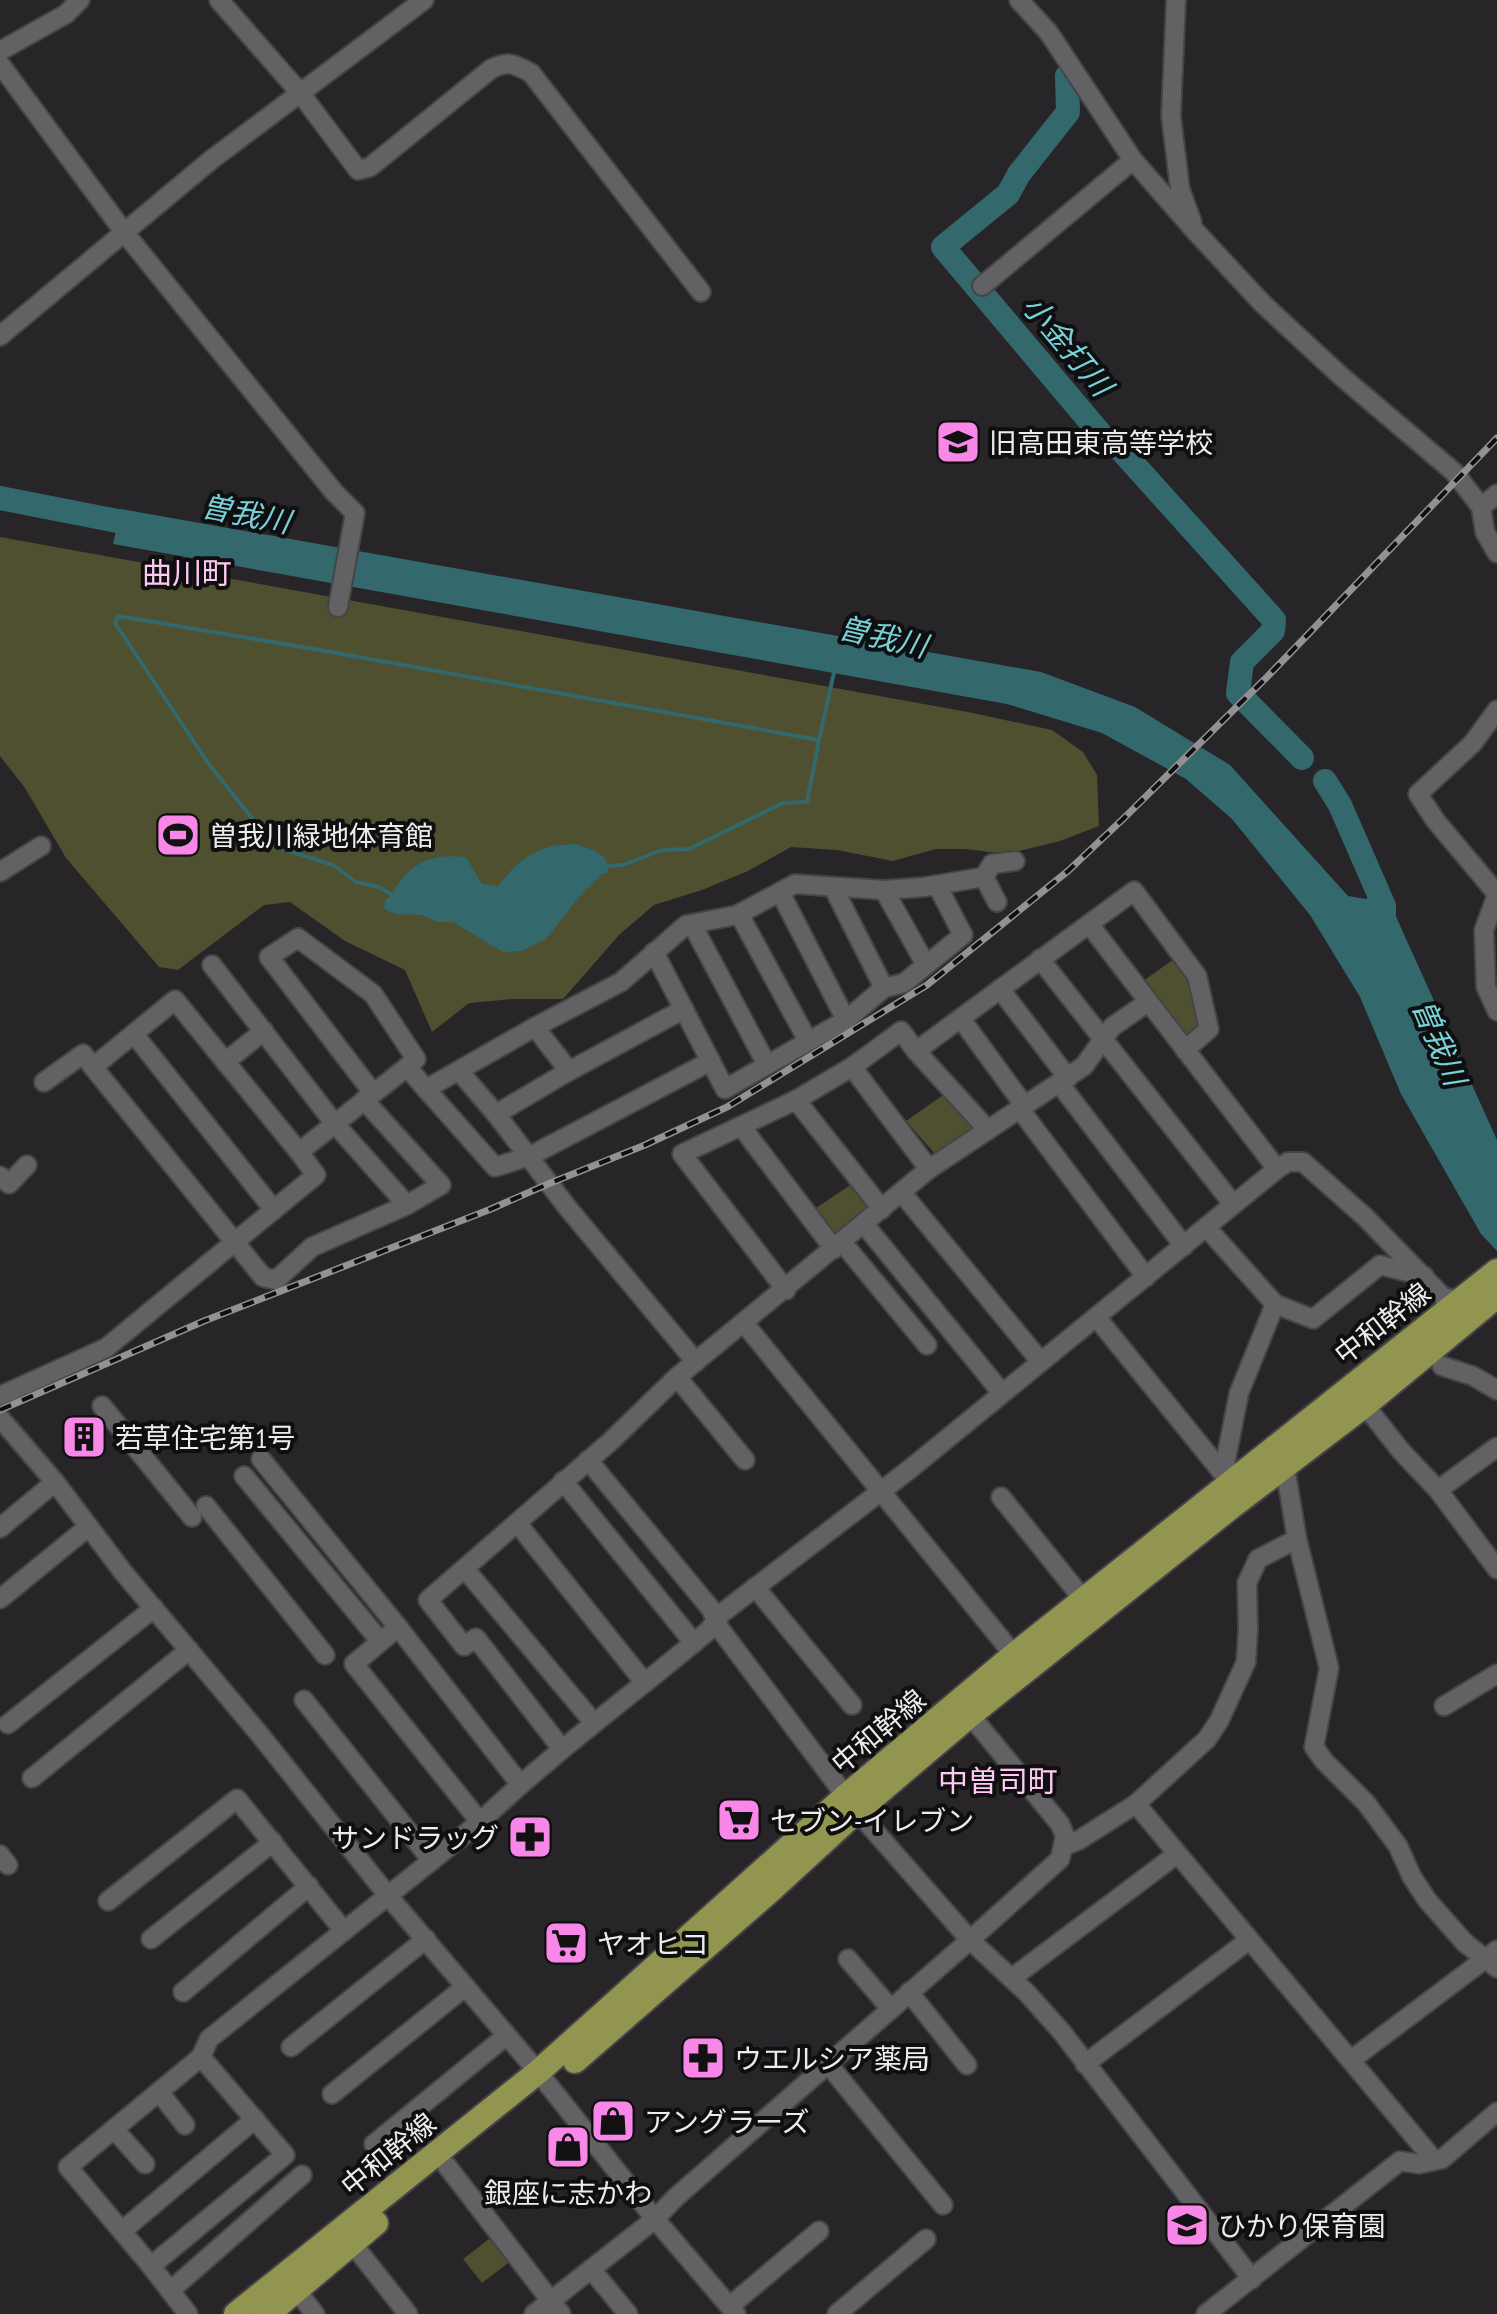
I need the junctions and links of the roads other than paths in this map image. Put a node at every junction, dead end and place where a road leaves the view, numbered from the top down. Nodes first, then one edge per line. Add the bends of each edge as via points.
1 (80, 0) edge
2 (219, 0) edge
3 (424, 0) edge
4 (1019, 0) edge
5 (1176, 0) edge
6 (0, 51) edge
7 (0, 64) edge
8 (301, 94) junction
9 (1133, 160) junction
10 (124, 232) junction
11 (1196, 232) junction
12 (982, 286) dead end
13 (701, 292) dead end
14 (0, 336) edge
15 (1497, 494) edge
16 (1481, 507) junction
17 (1497, 553) edge
18 (338, 607) dead end
19 (1497, 710) edge
20 (41, 846) dead end
21 (1015, 861) dead end
22 (0, 872) edge
23 (984, 877) junction
24 (937, 885) junction
25 (833, 887) junction
26 (884, 890) junction
27 (780, 892) junction
28 (1497, 894) edge
29 (997, 902) dead end
30 (739, 914) junction
31 (692, 924) junction
32 (1089, 924) junction
33 (654, 952) junction
34 (1040, 959) junction
35 (212, 965) dead end
36 (926, 965) junction
37 (884, 988) junction
38 (1000, 989) junction
39 (1148, 1002) junction
40 (684, 1009) junction
41 (1497, 1011) edge
42 (961, 1019) junction
43 (846, 1020) junction
44 (535, 1027) junction
45 (264, 1031) junction
46 (134, 1034) junction
47 (1103, 1040) junction
48 (808, 1041) junction
49 (1185, 1050) junction
50 (916, 1051) junction
51 (711, 1061) junction
52 (225, 1062) junction
53 (767, 1065) junction
54 (93, 1067) junction
55 (407, 1067) junction
56 (852, 1067) junction
57 (459, 1071) junction
58 (569, 1071) junction
59 (1063, 1081) junction
60 (44, 1082) dead end
61 (426, 1089) junction
62 (369, 1096) junction
63 (796, 1100) junction
64 (1022, 1107) junction
65 (496, 1114) junction
66 (335, 1124) junction
67 (741, 1126) junction
68 (988, 1130) junction
69 (299, 1152) junction
70 (530, 1156) junction
71 (27, 1165) dead end
72 (929, 1169) junction
73 (1277, 1169) junction
74 (0, 1176) edge
75 (902, 1193) junction
76 (1233, 1204) junction
77 (407, 1205) junction
78 (882, 1209) junction
79 (274, 1210) junction
80 (864, 1224) junction
81 (1206, 1227) junction
82 (235, 1242) junction
83 (838, 1246) junction
84 (1184, 1246) junction
85 (1497, 1271) edge
86 (1424, 1276) junction
87 (1146, 1277) junction
88 (786, 1290) junction
89 (1476, 1301) edge
90 (1275, 1304) junction
91 (1097, 1318) junction
92 (744, 1323) junction
93 (927, 1345) dead end
94 (696, 1362) junction
95 (1041, 1362) junction
96 (1442, 1366) dead end
97 (677, 1377) junction
98 (1497, 1390) edge
99 (1002, 1393) junction
100 (0, 1396) edge
101 (1358, 1396) junction
102 (102, 1406) dead end
103 (0, 1418) edge
104 (7, 1440) edge
105 (1497, 1447) edge
106 (1278, 1458) junction
107 (261, 1459) dead end
108 (588, 1460) junction
109 (745, 1460) dead end
110 (244, 1476) dead end
111 (563, 1481) junction
112 (55, 1482) junction
113 (1236, 1490) junction
114 (1438, 1490) junction
115 (880, 1492) junction
116 (1001, 1497) dead end
117 (517, 1523) junction
118 (88, 1527) junction
119 (0, 1528) edge
120 (1297, 1539) junction
121 (1494, 1557) edge
122 (465, 1569) junction
123 (755, 1587) junction
124 (0, 1599) edge
125 (1083, 1599) junction
126 (154, 1608) junction
127 (717, 1620) junction
128 (398, 1627) junction
129 (380, 1641) junction
130 (694, 1643) junction
131 (189, 1650) junction
132 (325, 1655) dead end
133 (1014, 1655) junction
134 (1497, 1674) edge
135 (645, 1683) junction
136 (304, 1700) dead end
137 (852, 1705) dead end
138 (1444, 1706) dead end
139 (970, 1715) junction
140 (594, 1723) junction
141 (8, 1724) dead end
142 (562, 1749) junction
143 (32, 1778) dead end
144 (520, 1784) junction
145 (852, 1804) junction
146 (1136, 1804) junction
147 (480, 1822) junction
148 (273, 1842) junction
149 (1064, 1846) junction
150 (1177, 1854) junction
151 (432, 1861) junction
152 (309, 1886) junction
153 (389, 1897) junction
154 (108, 1901) dead end
155 (344, 1931) junction
156 (151, 1939) dead end
157 (426, 1939) junction
158 (970, 1940) junction
159 (1249, 1940) junction
160 (848, 1959) dead end
161 (1493, 1959) edge
162 (1012, 1978) junction
163 (465, 1987) junction
164 (183, 1992) dead end
165 (909, 1992) junction
166 (891, 2009) junction
167 (506, 2036) junction
168 (291, 2047) dead end
169 (201, 2057) junction
170 (1351, 2060) junction
171 (828, 2064) junction
172 (1085, 2064) junction
173 (967, 2065) dead end
174 (542, 2079) junction
175 (160, 2093) junction
176 (332, 2094) dead end
177 (1497, 2112) edge
178 (255, 2119) junction
179 (185, 2125) dead end
180 (114, 2129) junction
181 (374, 2144) dead end
182 (1434, 2160) junction
183 (145, 2164) dead end
184 (447, 2166) junction
185 (302, 2175) dead end
186 (943, 2205) dead end
187 (655, 2219) junction
188 (122, 2231) junction
189 (819, 2231) dead end
190 (926, 2239) dead end
191 (352, 2243) junction
192 (151, 2266) junction
193 (591, 2269) junction
194 (1252, 2279) junction
195 (171, 2290) junction
196 (296, 2290) junction
197 (556, 2306) edge
198 (733, 2310) edge
199 (188, 2314) edge
200 (236, 2314) edge
201 (268, 2314) edge
202 (315, 2314) edge
203 (408, 2314) edge
204 (534, 2314) edge
205 (628, 2314) edge
206 (837, 2314) edge
207 (1206, 2314) edge

1 - 6 street via 66,14
2 - 8 street
3 - 8 street
4 - 9 street via 1049,33
5 - 11 street via 1171,116 1180,189
7 - 10 street
8 - 10 street
8 - 13 street via 358,170 370,167 491,69 514,64 531,73
9 - 11 street
9 - 12 street
10 - 14 street
10 - 18 street via 355,513
11 - 16 street via 1263,304 1454,472
15 - 16 street
16 - 17 street via 1485,532
19 - 28 street via 1473,743 1418,794
20 - 22 street
21 - 23 street via 992,864
23 - 24 street
23 - 29 street
24 - 26 street
24 - 36 street via 963,935
25 - 26 street
25 - 27 street via 795,884
25 - 37 street
26 - 36 street
27 - 30 street
27 - 43 street
28 - 41 street via 1484,930 1486,987
30 - 31 street
30 - 48 street
31 - 33 street
31 - 53 street
32 - 34 street
32 - 39 street
32 - 49 street via 1134,891 1197,976 1209,1029
33 - 40 street
33 - 44 street via 621,982
34 - 38 street
34 - 47 street
35 - 45 street
36 - 37 street via 904,983
37 - 43 street
38 - 42 street
38 - 59 street
39 - 47 street via 1112,1027
39 - 49 street
40 - 51 street
40 - 58 street
42 - 50 street
42 - 64 street
43 - 48 street
44 - 57 street
44 - 58 street
45 - 52 street
45 - 66 street
46 - 52 street via 175,1000
46 - 54 street
46 - 79 street
47 - 59 street via 1084,1066
47 - 76 street
48 - 53 street
49 - 73 street
50 - 56 street via 901,1031
50 - 68 street
51 - 53 street via 725,1089
51 - 70 street
52 - 69 street
54 - 60 street via 83,1054
54 - 82 street
55 - 61 street
55 - 62 street
55 - 62 street via 416,1059 373,994 298,938 269,957
56 - 63 street
56 - 72 street
57 - 61 street
57 - 65 street
58 - 65 street
59 - 64 street
59 - 84 street
61 - 70 street via 495,1167
62 - 66 street
62 - 77 street via 441,1185
63 - 67 street
63 - 78 street
64 - 68 street
64 - 87 street
65 - 70 street
66 - 69 street
66 - 77 street
67 - 83 street
67 - 88 street via 682,1154
68 - 72 street
69 - 79 street via 316,1175
70 - 94 street
71 - 74 street via 9,1184
72 - 75 street
73 - 76 street
73 - 86 street via 1303,1162
75 - 78 street
75 - 95 street
76 - 81 street
77 - 82 street via 312,1247 276,1280 263,1277
78 - 80 street
79 - 82 street
80 - 83 street
80 - 99 street
81 - 84 street
81 - 90 street
82 - 100 street via 106,1348
83 - 88 street
83 - 93 street
84 - 87 street
85 - 89 main road, 中和幹線
86 - 89 street via 1443,1297
86 - 90 street via 1380,1265 1313,1319
87 - 91 street
88 - 92 street
89 - 101 main road, 中和幹線
90 - 113 street via 1239,1393 1225,1464
91 - 95 street
91 - 113 street
92 - 94 street
92 - 115 street
94 - 97 street
95 - 99 street
96 - 98 street
97 - 108 street
97 - 109 street
99 - 115 street
101 - 106 main road, 中和幹線
101 - 114 street
102 - 132 street
103 - 104 street
104 - 112 street
105 - 114 street
106 - 113 main road, 中和幹線
106 - 120 street
107 - 128 street
108 - 111 street
108 - 127 street
110 - 129 street
111 - 117 street
111 - 130 street
112 - 118 street
112 - 119 street
113 - 125 main road, 中和幹線
113 - 139 main road, 中和幹線
114 - 121 street
115 - 123 street
115 - 133 street
116 - 125 street
117 - 122 street
117 - 135 street
118 - 124 street
118 - 126 street
120 - 146 street via 1258,1559 1247,1583 1246,1662 1219,1721 1207,1739
120 - 161 street via 1329,1668 1314,1747 1398,1846 1427,1900 1465,1943
122 - 140 street
122 - 142 street via 428,1600 464,1646 476,1638
123 - 127 street
123 - 137 street
125 - 133 main road, 中和幹線
126 - 131 street
126 - 141 street
127 - 130 street
127 - 145 street
128 - 129 street
128 - 144 street
129 - 147 street via 354,1664
130 - 135 street
131 - 143 street
131 - 153 street
133 - 145 main road, 中和幹線
134 - 138 street
135 - 140 street
136 - 151 street
139 - 145 main road, 中和幹線
139 - 149 street via 1060,1824
140 - 142 street
142 - 144 street
144 - 147 street
145 - 158 street
145 - 174 main road, 中和幹線 via 771,1890
146 - 149 street
146 - 150 street
147 - 151 street
148 - 152 street
148 - 154 street via 237,1799
148 - 156 street
149 - 158 street via 1060,1859
150 - 159 street
150 - 162 street
151 - 153 street
152 - 155 street
152 - 164 street
153 - 155 street
153 - 157 street
155 - 169 street via 209,2039
157 - 163 street
157 - 168 street
158 - 162 street
158 - 165 street
159 - 170 street
159 - 172 street
160 - 166 street
161 - 170 street
162 - 172 street
163 - 167 street
163 - 176 street
165 - 166 street
165 - 173 street
166 - 171 street
167 - 174 street
167 - 181 street
169 - 175 street
169 - 178 street
170 - 182 street
171 - 186 street
171 - 187 street
172 - 194 street
174 - 184 main road, 中和幹線
174 - 187 street
174 - 200 main road, 中和幹線
175 - 179 street
175 - 180 street
177 - 182 street via 1442,2159
178 - 188 street
178 - 192 street via 285,2155
180 - 183 street
180 - 188 street via 68,2167
182 - 194 street via 1400,2161
184 - 191 main road, 中和幹線
184 - 197 street
185 - 195 street
187 - 193 street
187 - 198 street
188 - 192 street
189 - 198 street
190 - 206 street
191 - 196 main road, 中和幹線
191 - 203 street
192 - 195 street
193 - 197 street
193 - 205 street
194 - 207 street
195 - 199 street
196 - 201 main road, 中和幹線
196 - 202 street
197 - 204 street

